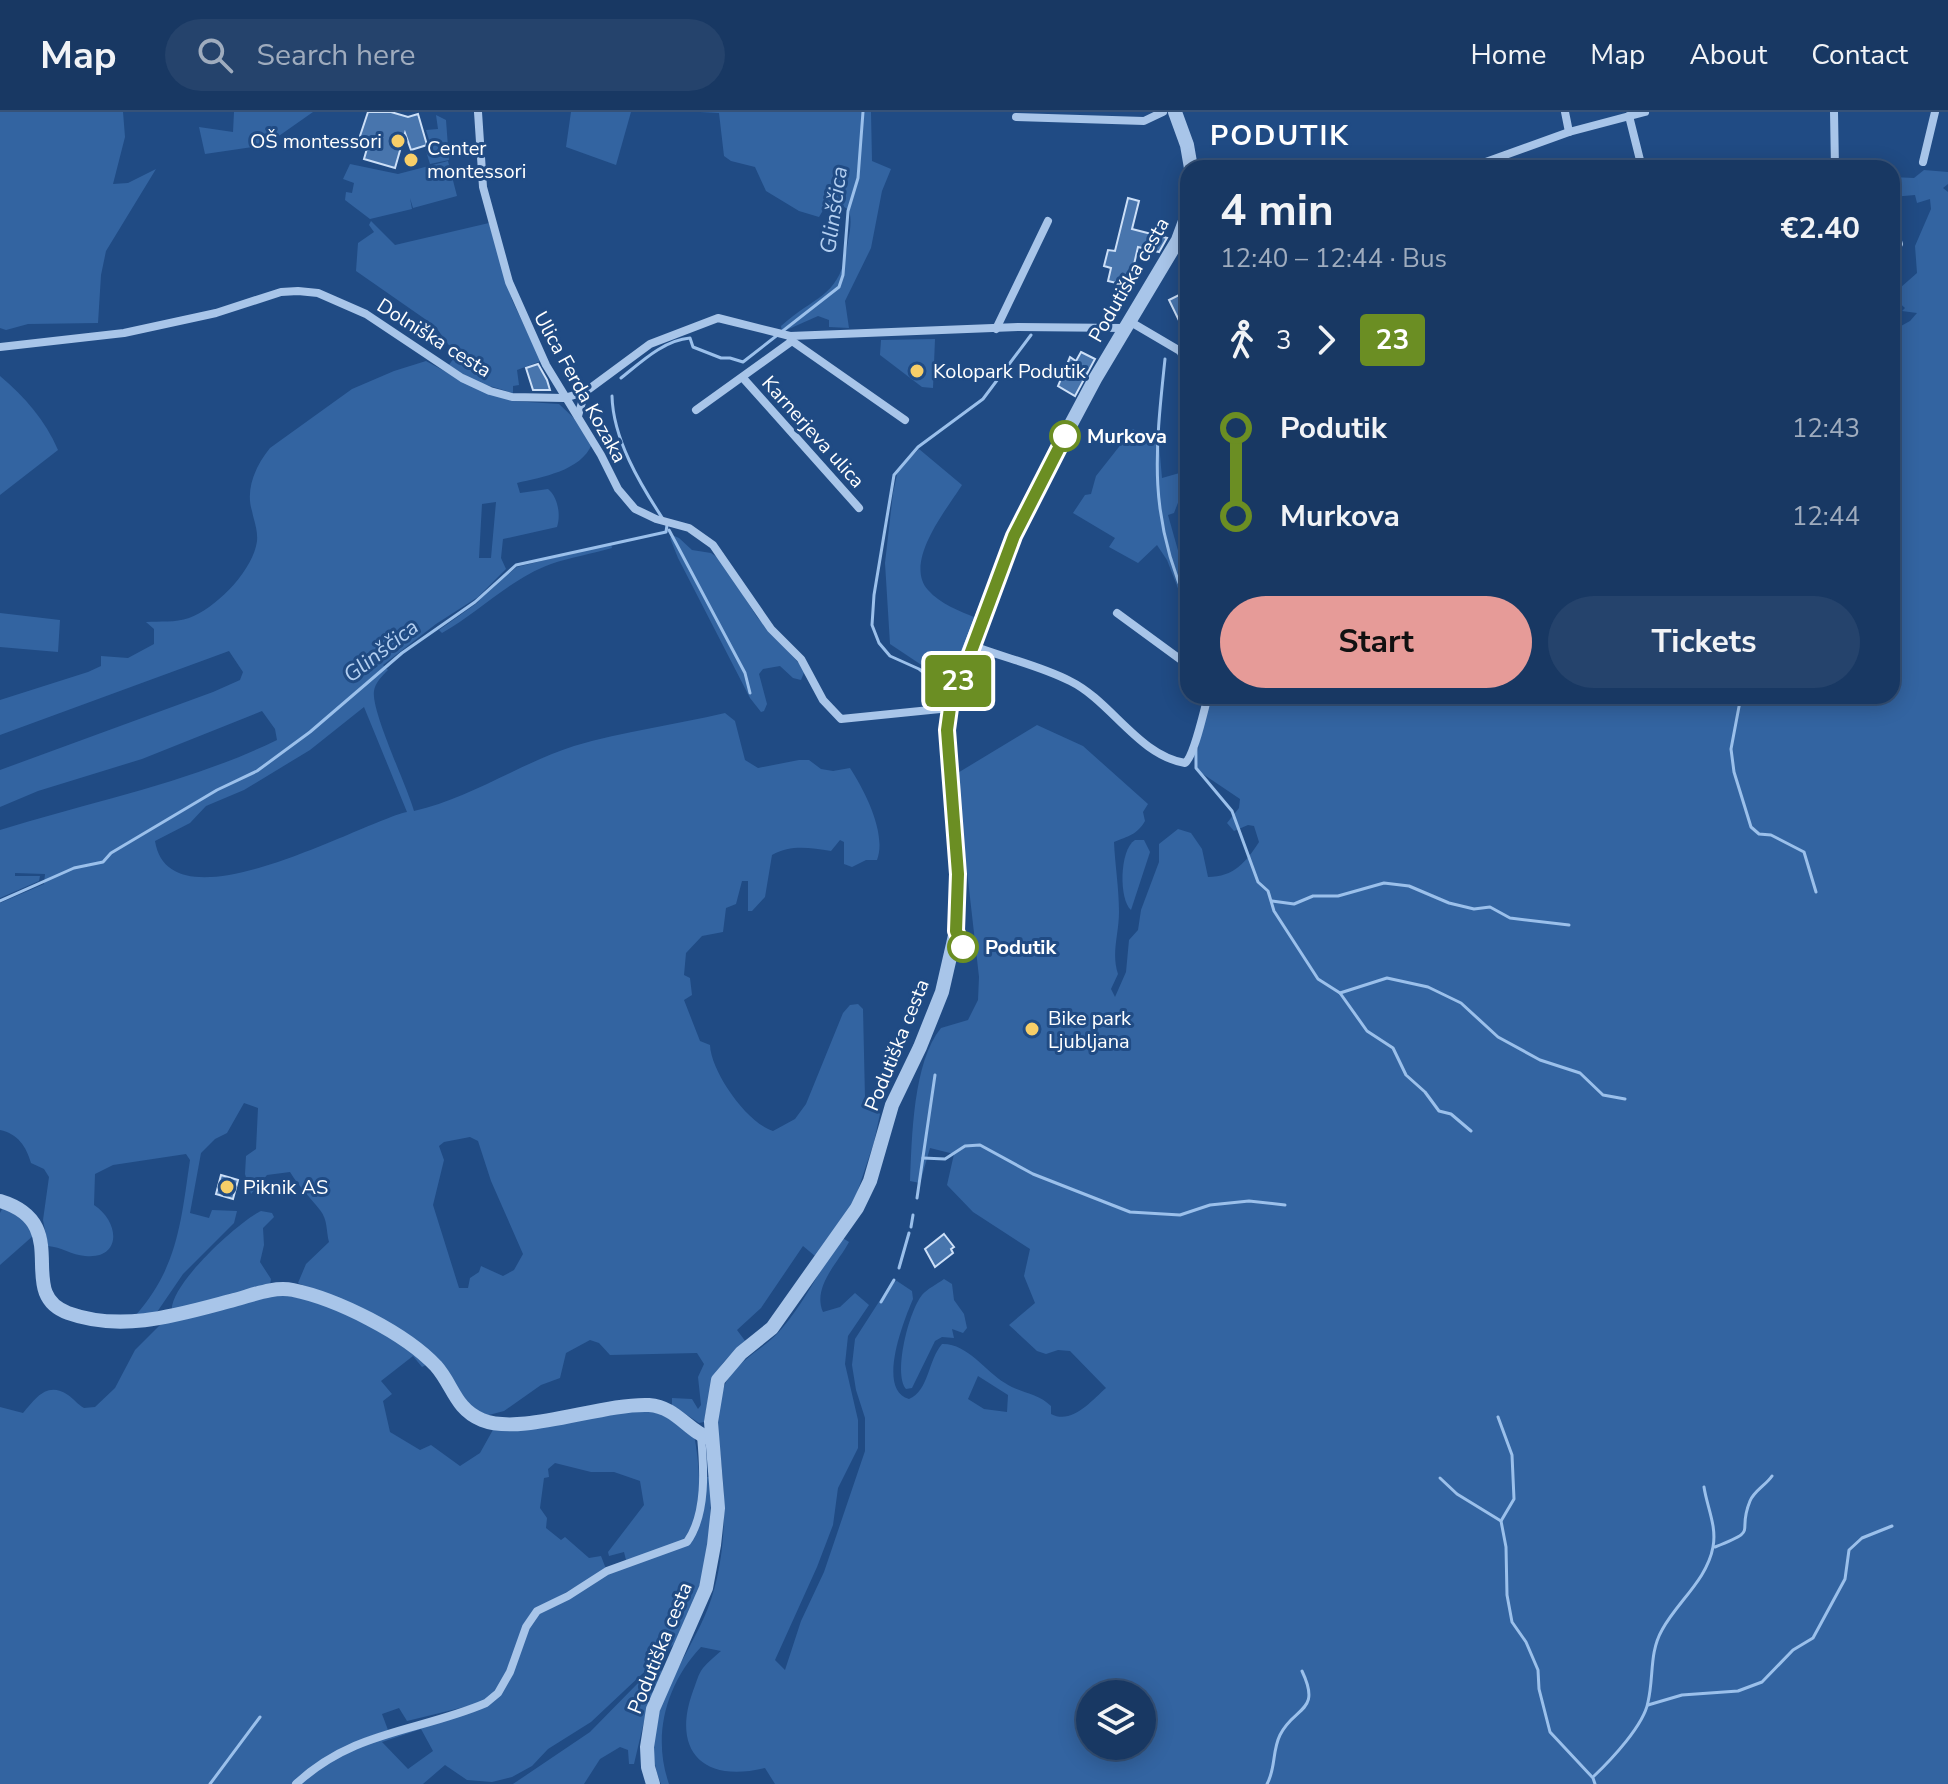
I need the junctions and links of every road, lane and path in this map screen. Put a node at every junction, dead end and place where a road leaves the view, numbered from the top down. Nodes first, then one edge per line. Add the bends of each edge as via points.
1 (477, 112) edge
2 (1163, 112) edge
3 (1175, 112) edge
4 (1565, 112) edge
5 (1645, 112) edge
6 (1834, 112) edge
7 (1935, 112) edge
8 (1629, 116) junction
9 (1016, 117) dead end
10 (1569, 132) junction
11 (1493, 159) edge
12 (1190, 160) edge
13 (1640, 160) edge
14 (1835, 160) edge
15 (1923, 162) dead end
16 (1048, 221) dead end
17 (1180, 240) edge
18 (1127, 324) junction
19 (996, 329) junction
20 (788, 337) junction
21 (0, 347) edge
22 (1180, 351) edge
23 (743, 378) junction
24 (585, 392) junction
25 (564, 398) junction
26 (696, 410) dead end
27 (578, 416) junction
28 (905, 420) dead end
29 (859, 508) dead end
30 (1117, 613) dead end
31 (971, 645) junction
32 (1180, 659) edge
33 (1205, 704) edge
34 (950, 708) junction
35 (0, 1201) edge
36 (706, 1437) junction
37 (296, 1784) edge
38 (653, 1784) edge

1 - 25 street, Ulica Ferda Kozaka via 483,187 501,257 531,336
2 - 9 street via 1144,121
3 - 12 street
4 - 10 street
5 - 8 street
6 - 14 street
7 - 15 street
8 - 10 street
8 - 13 street
10 - 11 street
16 - 19 street
17 - 18 street, Podutiška cesta
18 - 19 street, Dolniška cesta
18 - 22 street
18 - 31 street, Podutiška cesta via 1025,513
19 - 20 street, Dolniška cesta
20 - 23 street
20 - 24 street, Dolniška cesta via 727,319 702,323 650,344
20 - 28 street
21 - 25 street, Dolniška cesta via 124,333 298,291 318,293 366,314 490,391
23 - 26 street
23 - 29 street, Karnerjeva ulica
24 - 25 street, Dolniška cesta
24 - 27 street
25 - 27 street, Ulica Ferda Kozaka
27 - 34 street, Ulica Ferda Kozaka via 618,489 635,509 689,528 713,545 841,719
30 - 32 street
31 - 33 street via 1071,681 1149,745 1177,761 1185,763 1194,754
31 - 34 street, Podutiška cesta
34 - 36 street, Podutiška cesta via 947,730 959,888 942,992 892,1105 857,1208 772,1328 725,1369
35 - 36 street via 34,1220 46,1294 66,1312 155,1320 292,1289 398,1336 438,1368 456,1400 482,1420 532,1422 622,1405 652,1405 682,1417
36 - 37 street via 699,1511 687,1542 607,1571 537,1611 510,1672 486,1703 355,1743
36 - 38 street, Podutiška cesta via 718,1508 714,1545 706,1588 653,1709 647,1747

